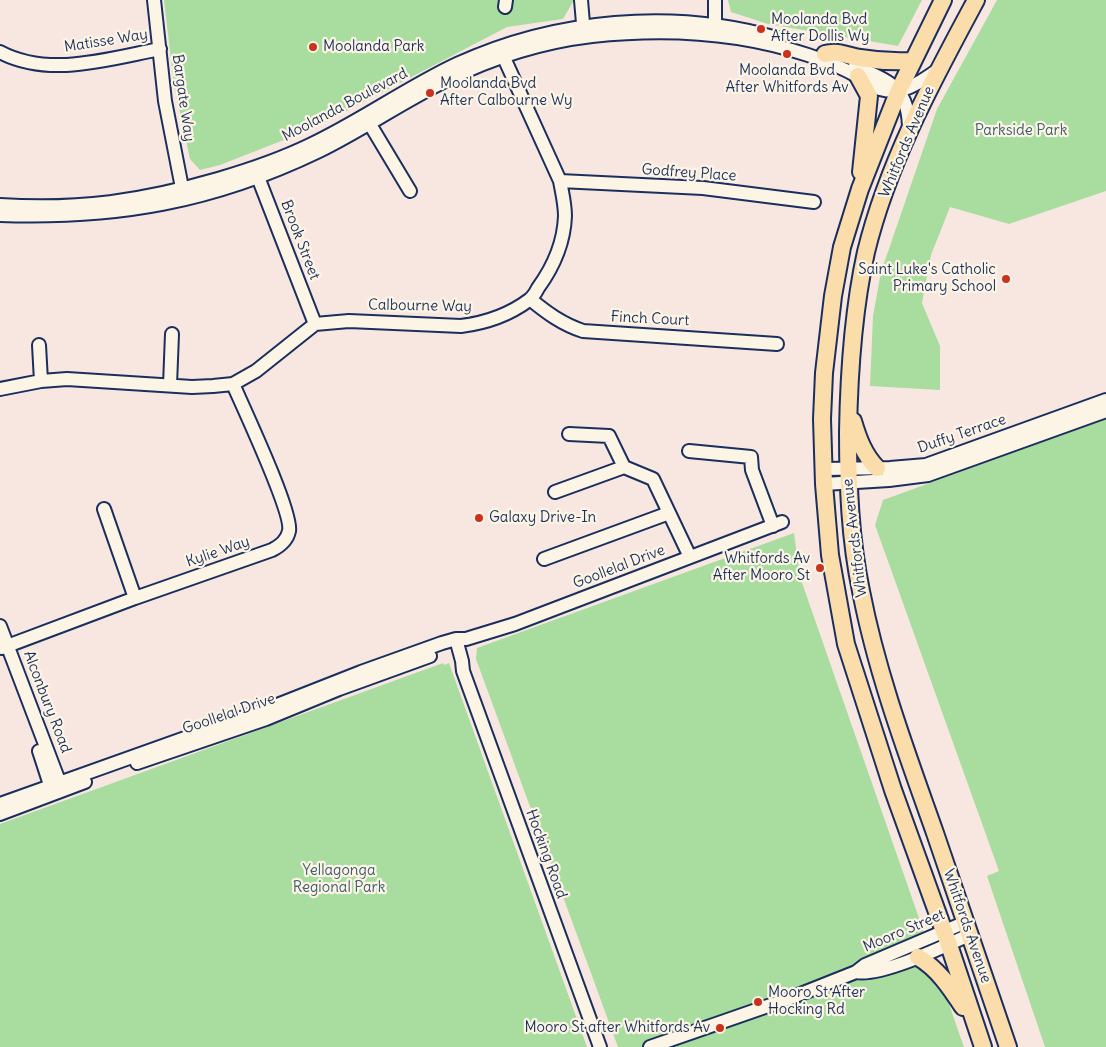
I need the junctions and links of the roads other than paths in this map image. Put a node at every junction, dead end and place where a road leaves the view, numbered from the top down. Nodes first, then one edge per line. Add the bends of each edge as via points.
1 (154, 0) edge
2 (581, 0) edge
3 (587, 0) edge
4 (707, 0) edge
5 (715, 0) edge
6 (943, 0) edge
7 (976, 0) edge
8 (711, 29) junction
9 (588, 32) junction
10 (160, 49) junction
11 (0, 52) edge
12 (501, 52) junction
13 (825, 54) junction
14 (913, 60) junction
15 (939, 69) junction
16 (858, 76) junction
17 (899, 90) junction
18 (367, 119) junction
19 (909, 131) junction
20 (256, 173) junction
21 (560, 181) junction
22 (860, 189) junction
23 (410, 191) dead end
24 (183, 195) junction
25 (814, 202) dead end
26 (0, 205) edge
27 (0, 215) edge
28 (530, 299) junction
29 (315, 324) junction
30 (172, 334) dead end
31 (777, 344) dead end
32 (39, 345) dead end
33 (41, 381) junction
34 (233, 384) junction
35 (170, 385) junction
36 (0, 389) edge
37 (1106, 400) edge
38 (848, 406) junction
39 (1106, 411) edge
40 (569, 434) dead end
41 (689, 451) dead end
42 (624, 467) junction
43 (877, 468) junction
44 (824, 476) junction
45 (847, 476) junction
46 (555, 492) dead end
47 (104, 509) dead end
48 (669, 513) junction
49 (690, 557) junction
50 (544, 559) dead end
51 (135, 598) junction
52 (0, 626) edge
53 (455, 643) junction
54 (3, 646) edge
55 (56, 787) junction
56 (0, 804) edge
57 (0, 814) edge
58 (968, 928) junction
59 (946, 938) junction
60 (918, 957) junction
61 (856, 972) junction
62 (974, 1023) junction
63 (600, 1047) edge
64 (650, 1047) edge
65 (983, 1047) edge
66 (1008, 1047) edge

1 - 10 street, Bargate Way
2 - 9 street
3 - 9 street
4 - 8 street
5 - 8 street
6 - 14 main road, Whitfords Avenue
7 - 15 main road, Whitfords Avenue
8 - 9 street, Moolanda Boulevard
8 - 13 street, Moolanda Boulevard via 758,33
8 - 16 street, Moolanda Boulevard via 811,56
9 - 12 street, Moolanda Boulevard
10 - 11 street, Matisse Way via 80,64 36,65 14,60
10 - 24 street, Bargate Way via 165,101
12 - 18 street, Moolanda Boulevard
12 - 21 street, Calbourne Way
13 - 14 main road via 838,52 890,62
13 - 17 street, Moolanda Boulevard
14 - 17 main road, Whitfords Avenue
15 - 17 street via 910,88
15 - 19 main road, Whitfords Avenue
16 - 17 street, Moolanda Boulevard via 880,89
16 - 22 main road via 869,96
17 - 19 street via 909,114
17 - 22 main road, Whitfords Avenue
18 - 20 street, Moolanda Boulevard via 320,150
18 - 23 street
19 - 38 main road, Whitfords Avenue via 888,183 867,251 851,348
20 - 24 street, Moolanda Boulevard
20 - 29 street, Brook Street
21 - 25 street, Godfrey Place via 703,188
21 - 28 street, Calbourne Way via 565,215 560,247 544,280
22 - 44 main road, Whitfords Avenue via 842,247 826,344 822,419
24 - 26 street, Moolanda Boulevard via 96,205
24 - 27 street, Moolanda Boulevard via 116,212
28 - 29 street, Calbourne Way via 493,319 461,326 349,321
28 - 31 street, Finch Court via 548,314 583,331
29 - 34 street via 256,371
30 - 35 street
32 - 33 street
33 - 35 street via 67,379
33 - 36 street
34 - 35 street
34 - 51 street, Kylie Way via 280,492 290,522 286,539 272,550
37 - 43 street, Duffy Terrace via 934,462
38 - 43 main road via 858,439
38 - 45 main road, Whitfords Avenue
39 - 45 street, Duffy Terrace via 928,475 912,478
40 - 42 street via 609,436
41 - 49 street, Goollelal Drive via 751,457 752,470 778,524
42 - 46 street
42 - 48 street via 653,479
43 - 45 street, Duffy Terrace
44 - 45 street, Duffy Terrace
44 - 59 main road, Whitfords Avenue via 830,555 846,644 893,790
45 - 58 main road, Whitfords Avenue via 854,548 870,634
47 - 51 street
48 - 49 street
48 - 50 street
49 - 53 street, Goollelal Drive via 515,624
51 - 54 street, Kylie Way
52 - 54 street, Alconbury Road
53 - 55 street, Goollelal Drive via 361,672
53 - 63 street, Hocking Road
54 - 55 street, Alconbury Road
55 - 56 street, Goollelal Drive
55 - 57 street, Goollelal Drive
58 - 59 street, Mooro Street
58 - 66 main road, Whitfords Avenue
59 - 60 street, Mooro Street
59 - 61 street, Mooro Street via 865,965
59 - 62 main road, Whitfords Avenue
60 - 61 street, Mooro Street via 865,974
60 - 62 main road via 938,972
61 - 64 street, Mooro Street
62 - 65 main road, Whitfords Avenue

